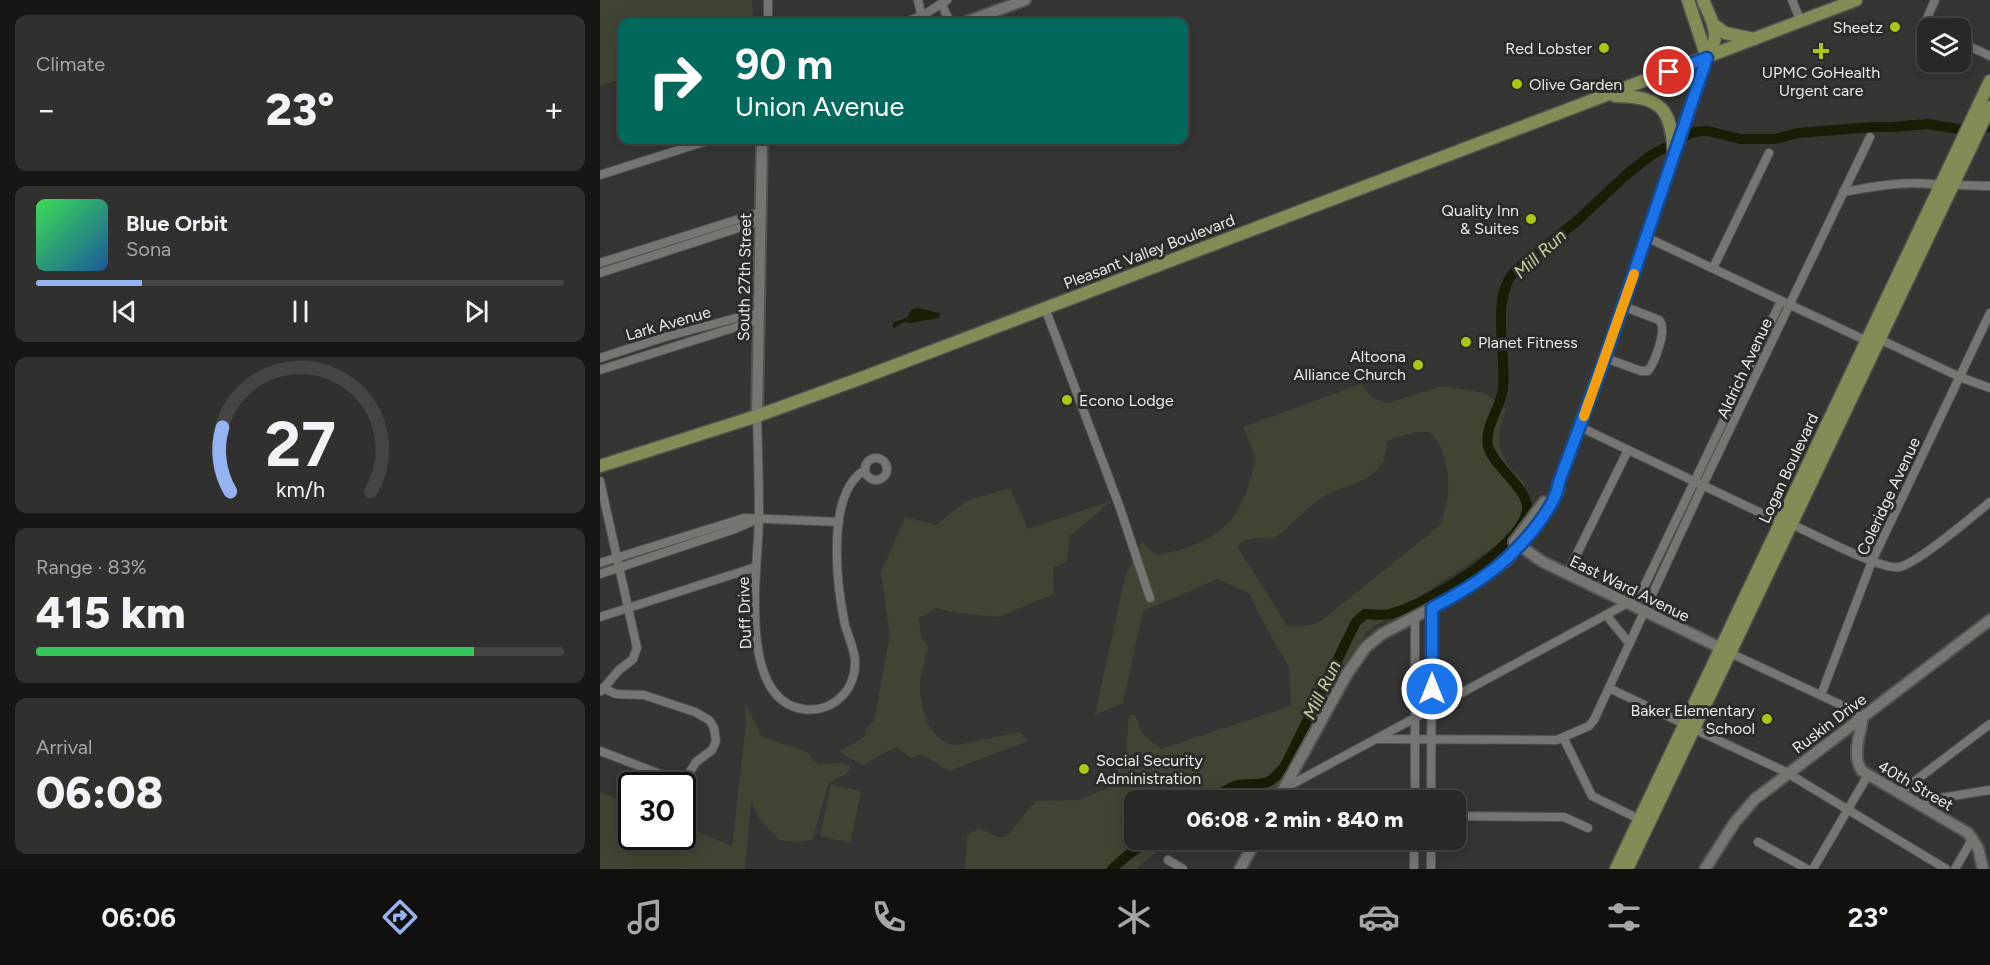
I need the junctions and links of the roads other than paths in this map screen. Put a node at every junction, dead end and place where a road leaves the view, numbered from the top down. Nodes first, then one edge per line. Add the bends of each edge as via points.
1 (768, 0) edge
2 (918, 0) edge
3 (1025, 0) edge
4 (1688, 0) edge
5 (1703, 0) edge
6 (1792, 0) edge
7 (1856, 0) edge
8 (1935, 0) edge
9 (944, 2) edge
10 (768, 18) edge
11 (922, 18) edge
12 (923, 18) edge
13 (949, 18) edge
14 (977, 18) edge
15 (1930, 18) edge
16 (1801, 22) junction
17 (1713, 24) junction
18 (1755, 40) junction
19 (1971, 47) edge
20 (1990, 56) edge
21 (1707, 58) junction
22 (1990, 81) edge
23 (1608, 96) junction
24 (1990, 107) edge
25 (1976, 123) junction
26 (1870, 137) dead end
27 (697, 144) edge
28 (762, 144) edge
29 (1676, 144) junction
30 (1769, 153) dead end
31 (600, 175) edge
32 (1947, 185) junction
33 (1990, 186) edge
34 (1843, 192) junction
35 (761, 217) junction
36 (1646, 237) junction
37 (618, 262) junction
38 (600, 263) edge
39 (1713, 268) junction
40 (600, 273) edge
41 (1785, 302) junction
42 (1623, 306) junction
43 (1045, 308) junction
44 (1990, 313) edge
45 (757, 318) junction
46 (1873, 340) junction
47 (600, 358) edge
48 (1605, 358) junction
49 (600, 370) edge
50 (1959, 377) junction
51 (1990, 388) edge
52 (757, 416) junction
53 (1580, 427) junction
54 (1628, 450) junction
55 (600, 466) edge
56 (865, 470) dead end
57 (600, 481) edge
58 (1695, 481) junction
59 (1703, 485) junction
60 (1990, 502) edge
61 (759, 518) junction
62 (839, 522) junction
63 (1786, 523) junction
64 (1517, 544) junction
65 (616, 559) junction
66 (1872, 561) junction
67 (600, 564) edge
68 (756, 567) junction
69 (619, 568) junction
70 (600, 574) edge
71 (1567, 574) junction
72 (1150, 598) dead end
73 (1629, 604) junction
74 (627, 608) junction
75 (1432, 608) junction
76 (1645, 611) junction
77 (1607, 616) junction
78 (600, 617) edge
79 (1415, 617) junction
80 (1990, 620) edge
81 (1629, 643) junction
82 (1725, 650) junction
83 (1609, 688) junction
84 (602, 690) edge
85 (1821, 695) junction
86 (1432, 709) junction
87 (1415, 718) junction
88 (1861, 718) junction
89 (1990, 724) edge
90 (1689, 726) junction
91 (1376, 739) junction
92 (1414, 739) junction
93 (1431, 739) junction
94 (1564, 739) junction
95 (600, 751) edge
96 (1788, 774) junction
97 (1868, 775) junction
98 (1285, 788) joint
99 (1415, 790) edge
100 (1431, 790) edge
101 (1990, 790) edge
102 (1899, 793) junction
103 (1924, 807) junction
104 (1848, 810) junction
105 (1466, 816) edge
106 (1639, 819) junction
107 (1588, 828) dead end
108 (1973, 838) junction
109 (1758, 842) dead end
110 (1250, 850) edge
111 (1414, 850) edge
112 (1431, 850) edge
113 (1168, 860) dead end
114 (1183, 869) edge
115 (1240, 869) edge
116 (1414, 869) edge
117 (1431, 869) edge
118 (1616, 869) edge
119 (1627, 869) edge
120 (1706, 869) edge
121 (1807, 869) edge
122 (1813, 869) edge
123 (1946, 869) edge
124 (1955, 869) edge
125 (1983, 869) edge

1 - 10 street
2 - 11 street
3 - 14 street
4 - 21 main road
5 - 17 main road
6 - 16 street
7 - 16 main road, Pleasant Valley Boulevard
8 - 15 street
9 - 12 street
9 - 13 street
16 - 18 main road, Pleasant Valley Boulevard
17 - 18 main road via 1729,35
17 - 21 main road via 1716,40
18 - 21 main road, Pleasant Valley Boulevard
19 - 20 street
21 - 23 main road, Pleasant Valley Boulevard
21 - 29 street
22 - 25 main road, Logan Boulevard
23 - 29 main road via 1636,96 1657,105 1668,119
23 - 43 main road, Pleasant Valley Boulevard
24 - 25 main road, Logan Boulevard
25 - 32 main road, Logan Boulevard
26 - 34 street, Aldrich Avenue
27 - 31 street
28 - 35 street, South 27th Street
29 - 36 street
30 - 39 street
32 - 33 street
32 - 34 street via 1894,183
32 - 46 main road, Logan Boulevard
34 - 41 street, Aldrich Avenue
35 - 37 street
35 - 45 street, South 27th Street
36 - 39 street
36 - 42 street
37 - 38 street
37 - 40 street
39 - 41 street
41 - 46 street
41 - 58 street, Aldrich Avenue
41 - 59 street, Aldrich Avenue
42 - 48 street
42 - 48 street via 1663,324 1652,365 1648,371 1641,371
43 - 52 main road, Pleasant Valley Boulevard
43 - 72 street
44 - 50 street, Coleridge Avenue
45 - 47 street, Lark Avenue via 751,314
45 - 49 street, Lark Avenue
45 - 52 street, South 27th Street
46 - 50 street
46 - 63 main road, Logan Boulevard
48 - 53 street
50 - 51 street
50 - 66 street, Coleridge Avenue
52 - 55 main road, Pleasant Valley Boulevard
52 - 61 street, Duff Drive
53 - 54 street
53 - 64 street via 1558,492
54 - 58 street
54 - 71 street
56 - 62 street, Duff Drive via 856,475 849,488
57 - 65 street
58 - 59 street
58 - 73 street, Aldrich Avenue via 1640,597
59 - 63 street
59 - 76 street, Aldrich Avenue
60 - 66 street via 1912,562 1896,568
61 - 62 street
61 - 65 street via 744,518
61 - 68 street, Duff Drive
61 - 69 street via 735,530
62 - 68 street, Duff Drive via 835,555 838,586 855,665 847,690 834,702 818,709 800,709 784,702 771,689 756,638
63 - 66 street
63 - 82 main road, Logan Boulevard
64 - 71 street, East Ward Avenue
64 - 75 street via 1493,572
65 - 67 street
65 - 69 street
66 - 85 street, Coleridge Avenue
68 - 74 street
69 - 70 street
69 - 74 street
71 - 73 street, East Ward Avenue
73 - 76 street, East Ward Avenue
73 - 77 street
74 - 78 street
74 - 84 street via 636,655
75 - 79 street
75 - 86 street
76 - 81 street, Aldrich Avenue
76 - 82 street, East Ward Avenue
77 - 81 street
77 - 86 street
79 - 87 street
79 - 98 street via 1382,634 1356,659
80 - 88 street, Ruskin Drive
81 - 83 street, Aldrich Avenue
82 - 85 street
82 - 90 main road, Logan Boulevard
83 - 90 street
83 - 94 street, Aldrich Avenue via 1589,726
84 - 95 street via 644,695 694,712 709,720 716,741 712,750 681,779
85 - 88 street
86 - 87 street
86 - 93 street
87 - 91 street
87 - 92 street
88 - 96 street, Ruskin Drive
88 - 97 street, 40th Street via 1857,760
89 - 102 street
90 - 96 street
90 - 106 main road, Logan Boulevard
90 - 119 main road, Logan Boulevard
91 - 92 street
91 - 98 street
92 - 93 street
92 - 99 street
93 - 94 street
93 - 100 street
94 - 106 street via 1592,796
96 - 104 street
96 - 120 street, Ruskin Drive via 1745,809
97 - 102 street, 40th Street
97 - 104 street
101 - 103 street via 1928,800
102 - 103 street, 40th Street
103 - 108 street, 40th Street
104 - 122 street
104 - 123 street
105 - 107 street via 1564,817
106 - 118 main road, Logan Boulevard
108 - 124 street
108 - 125 street
109 - 121 street
110 - 115 street
111 - 116 street
112 - 117 street
113 - 114 street

